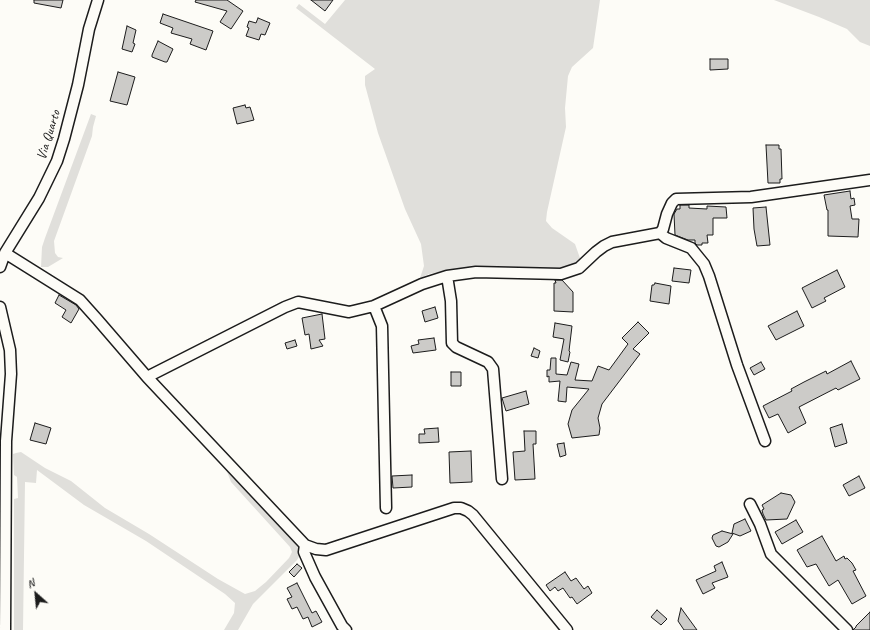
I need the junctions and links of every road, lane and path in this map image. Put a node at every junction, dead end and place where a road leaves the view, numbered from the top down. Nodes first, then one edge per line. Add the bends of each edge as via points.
1 (98, 0) edge
2 (870, 180) edge
3 (660, 233) junction
4 (5, 253) junction
5 (0, 267) edge
6 (448, 276) junction
7 (374, 306) junction
8 (0, 307) edge
9 (147, 377) junction
10 (3, 424) edge
11 (765, 441) dead end
12 (502, 479) dead end
13 (750, 504) dead end
14 (386, 508) dead end
15 (305, 545) junction
16 (5, 630) edge
17 (346, 630) edge
18 (567, 630) edge
19 (847, 630) edge

1 - 4 street, Via Quarto via 57,161 39,198
2 - 3 street via 750,197 676,199
3 - 6 street via 612,242 579,268 561,274 476,272
3 - 11 street via 691,248 704,264
4 - 5 street, Via Quarto
4 - 9 street via 80,300
6 - 7 street via 422,284
6 - 12 street via 452,343 488,362 493,369
7 - 9 street via 349,312 298,302
7 - 14 street via 382,326
8 - 10 street via 11,362 11,386
9 - 15 street
10 - 16 street
13 - 19 street via 771,554
15 - 17 street via 304,552 315,577
15 - 18 street via 316,550 326,550 454,508 461,508 473,515

